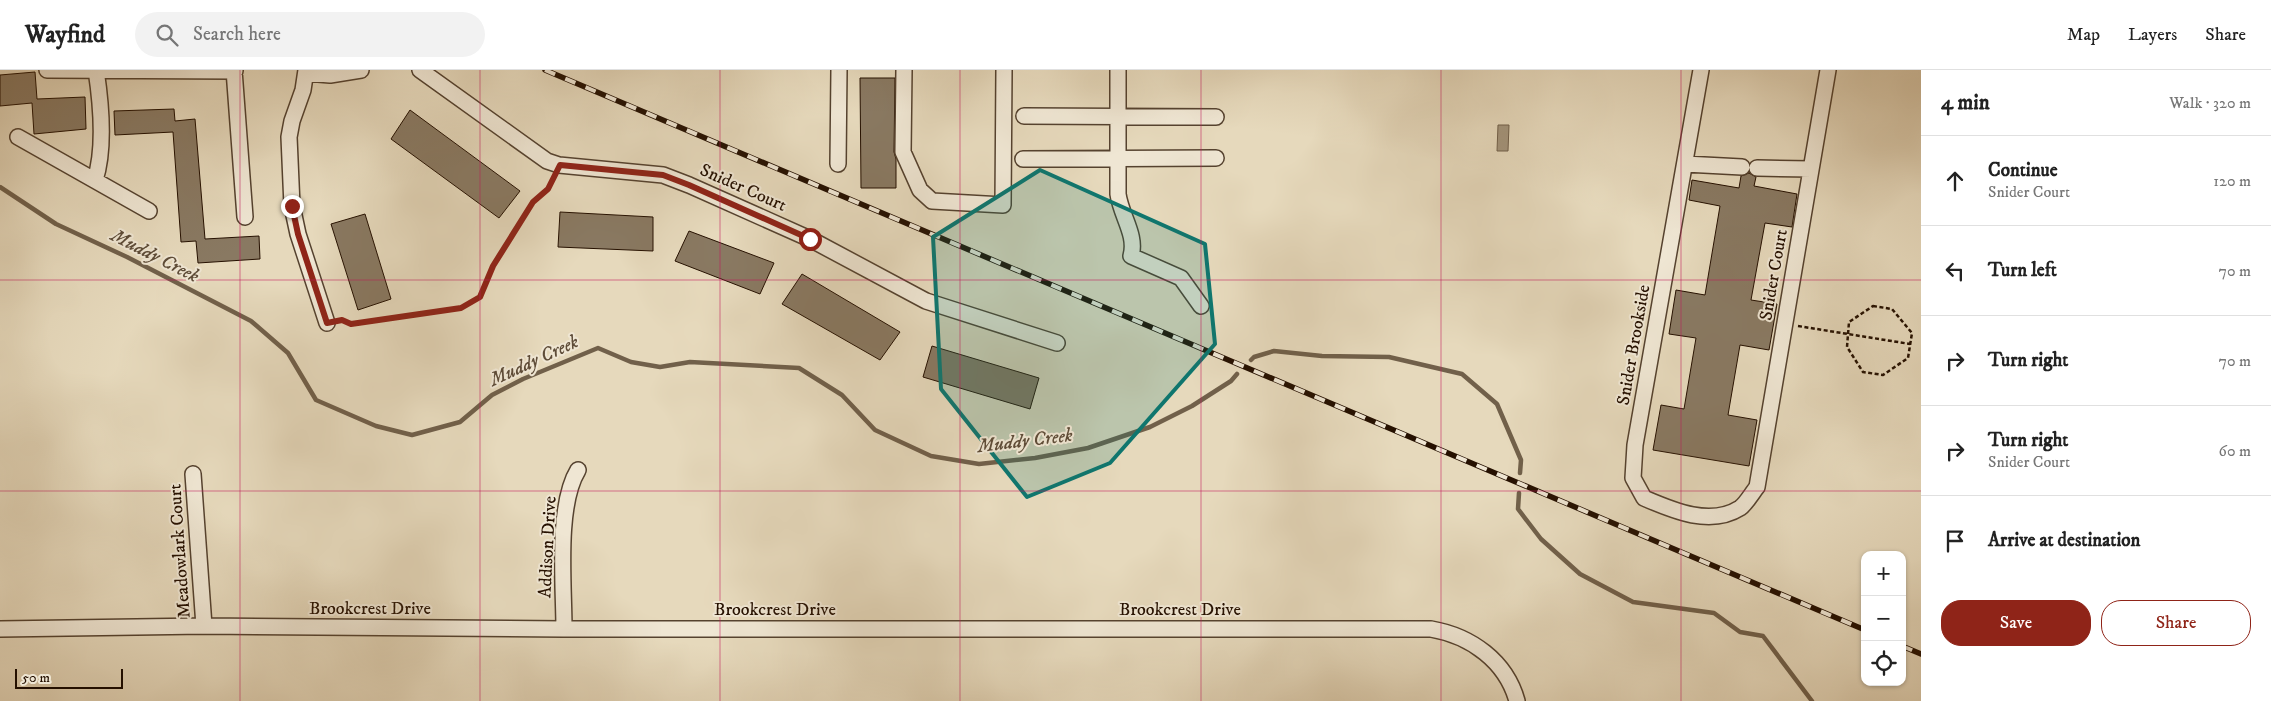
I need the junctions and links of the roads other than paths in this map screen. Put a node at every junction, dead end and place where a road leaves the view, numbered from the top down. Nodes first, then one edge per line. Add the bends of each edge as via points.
1 (46, 70) edge
2 (96, 70) edge
3 (361, 70) edge
4 (420, 70) edge
5 (839, 70) edge
6 (904, 70) edge
7 (1004, 70) edge
8 (1118, 70) edge
9 (1701, 70) edge
10 (1828, 70) edge
11 (235, 71) edge
12 (306, 72) edge
13 (1024, 116) dead end
14 (1117, 117) junction
15 (1216, 117) dead end
16 (18, 137) dead end
17 (1216, 158) dead end
18 (1023, 159) dead end
19 (1117, 159) junction
20 (838, 164) dead end
21 (1685, 164) junction
22 (1811, 169) junction
23 (95, 180) junction
24 (149, 211) dead end
25 (245, 217) dead end
26 (1201, 306) dead end
27 (327, 323) road end
28 (1057, 343) dead end
29 (578, 470) dead end
30 (193, 474) dead end
31 (1757, 487) joint
32 (204, 626) junction
33 (564, 629) junction
34 (0, 630) edge
35 (1517, 701) edge

1 - 2 street
2 - 11 street
2 - 23 street via 100,163
3 - 12 street via 330,75
4 - 28 street, Snider Court via 547,161 672,178 810,239 926,302
5 - 20 street
6 - 7 street via 903,152 920,190 932,201 1003,205
8 - 14 street
9 - 21 street, Snider Brookside
10 - 22 street, Snider Court
11 - 25 street
12 - 27 street via 289,137 292,206
13 - 14 street
14 - 15 street
14 - 19 street
16 - 23 street
17 - 19 street
18 - 19 street
19 - 26 street via 1120,204 1133,242 1131,256 1181,278
21 - 22 street
21 - 31 street, Snider Brookside via 1635,445 1633,478 1644,498 1692,516 1724,515 1741,507
22 - 31 street, Snider Court
23 - 24 street
29 - 33 street, Addison Drive via 569,489 565,509
30 - 32 street, Meadowlark Court
32 - 33 street, Brookcrest Drive
32 - 34 street, Brookcrest Drive
33 - 35 street, Brookcrest Drive via 1431,629 1462,638 1490,655 1509,680

